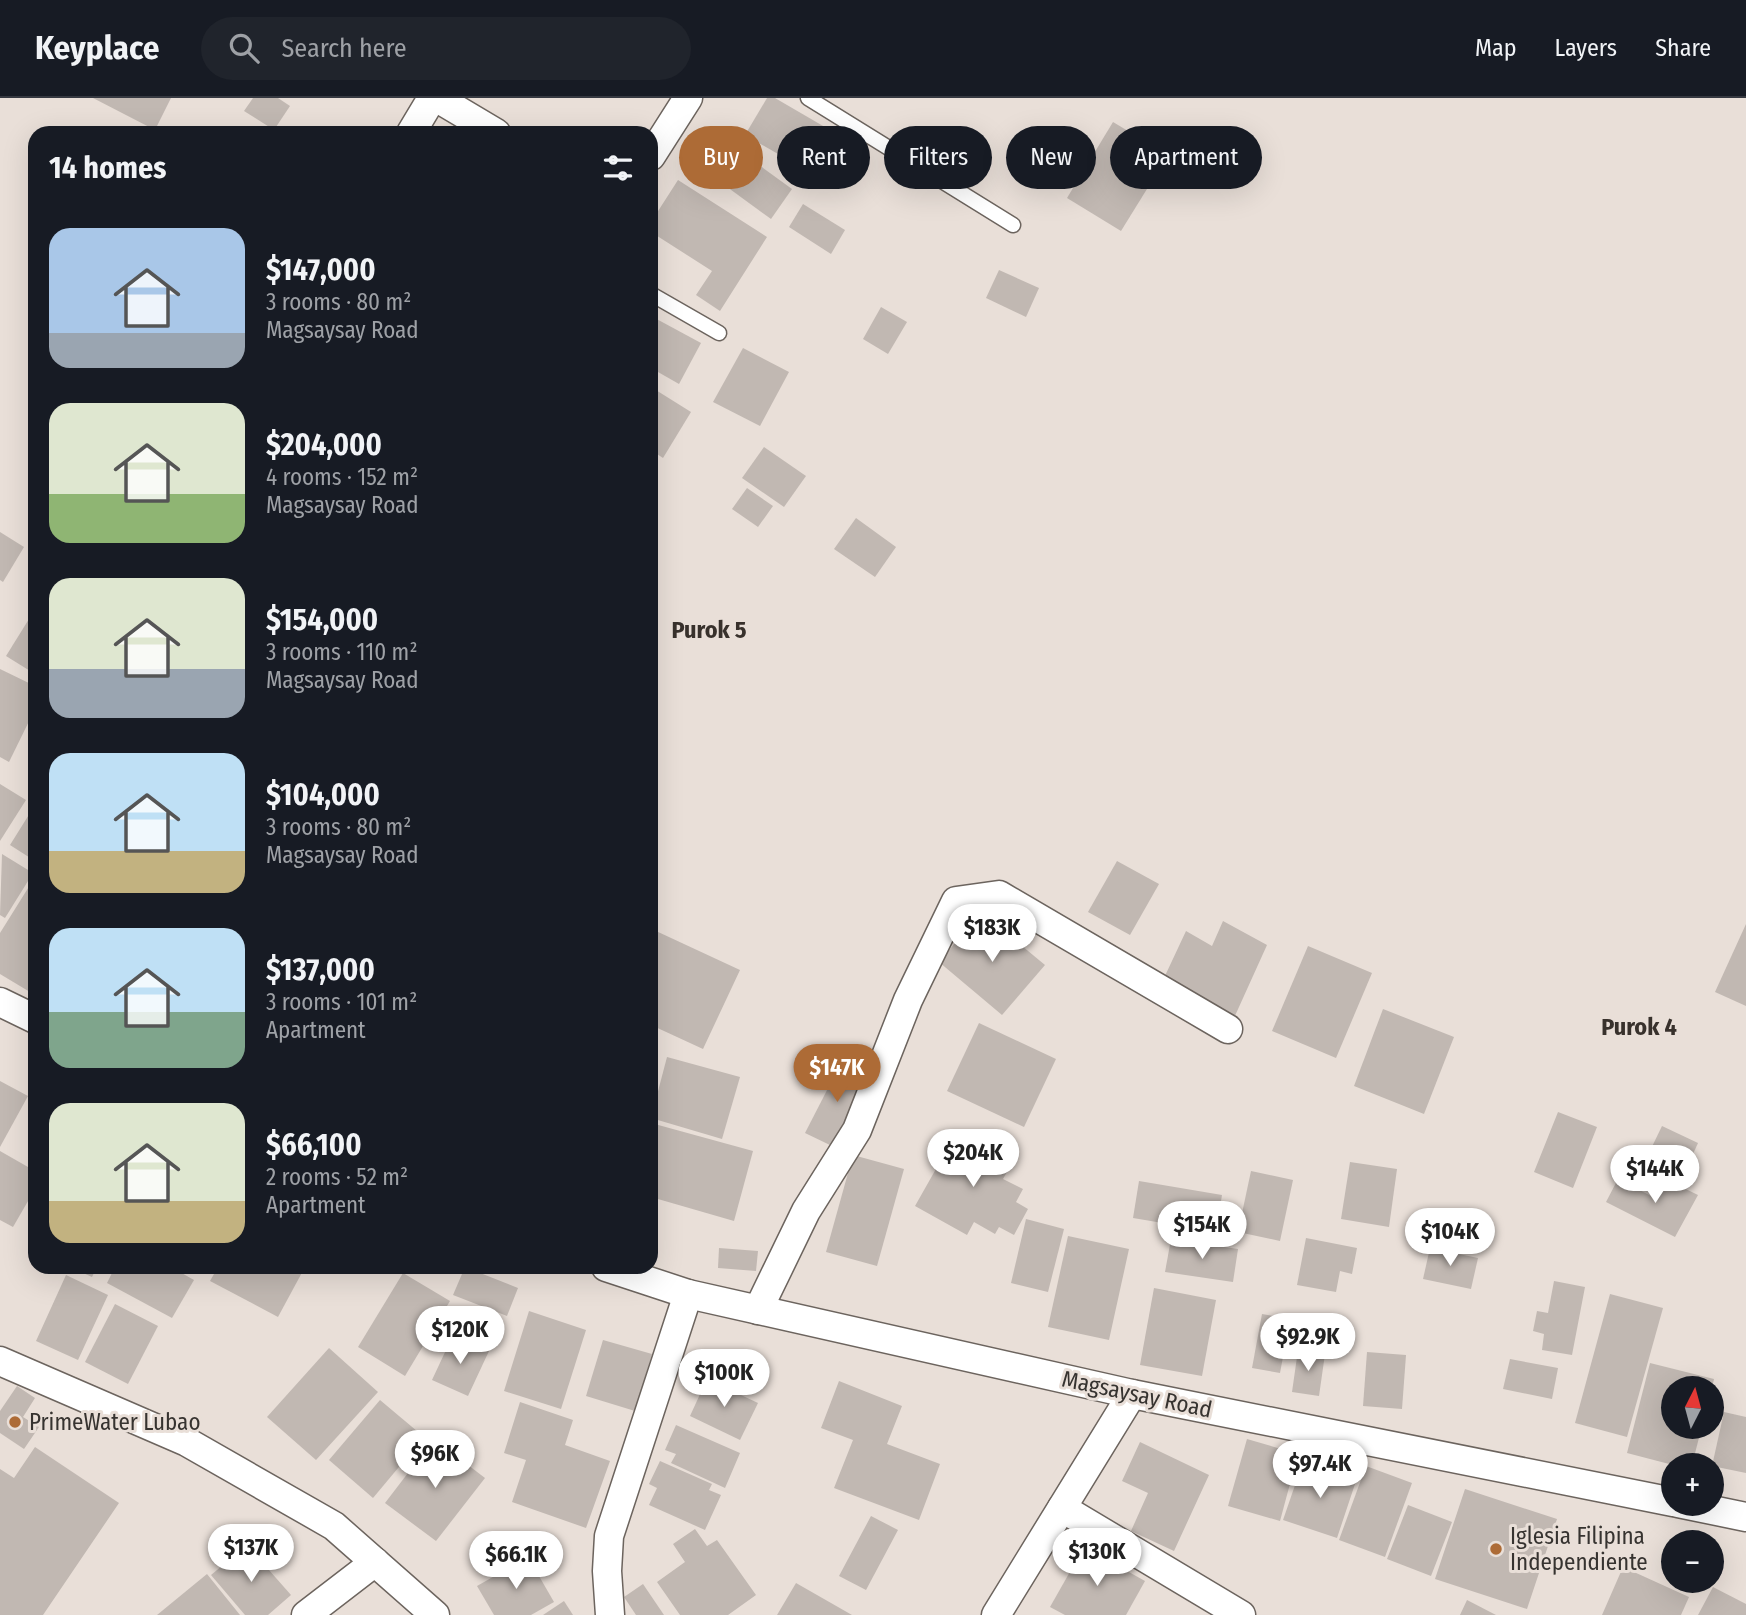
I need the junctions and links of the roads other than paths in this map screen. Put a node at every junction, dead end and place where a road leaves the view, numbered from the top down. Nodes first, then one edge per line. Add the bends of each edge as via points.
1 (688, 98) edge
2 (808, 98) edge
3 (442, 100) edge
4 (418, 126) edge
5 (485, 126) edge
6 (658, 145) edge
7 (1013, 225) dead end
8 (658, 298) edge
9 (719, 333) dead end
10 (0, 1002) edge
11 (28, 1016) edge
12 (1228, 1029) dead end
13 (627, 1274) edge
14 (688, 1294) junction
15 (758, 1310) junction
16 (0, 1362) edge
17 (1132, 1394) junction
18 (1661, 1500) edge
19 (1062, 1508) junction
20 (1724, 1512) edge
21 (1746, 1517) edge
22 (375, 1562) junction
23 (306, 1615) edge
24 (435, 1615) edge
25 (610, 1615) edge
26 (996, 1615) edge
27 (1241, 1615) edge

1 - 6 street
2 - 7 lane
3 - 4 street
3 - 5 street
8 - 9 lane
10 - 11 street
12 - 15 street via 999,895 956,901 908,1000 857,1130 806,1211
13 - 14 street, Magsaysay Road
14 - 15 street, Magsaysay Road
14 - 25 street via 609,1536
15 - 17 street, Magsaysay Road
16 - 22 street via 187,1442 334,1526
17 - 18 street, Magsaysay Road
17 - 19 street
19 - 26 street
19 - 27 street
20 - 21 street
22 - 23 street
22 - 24 street

